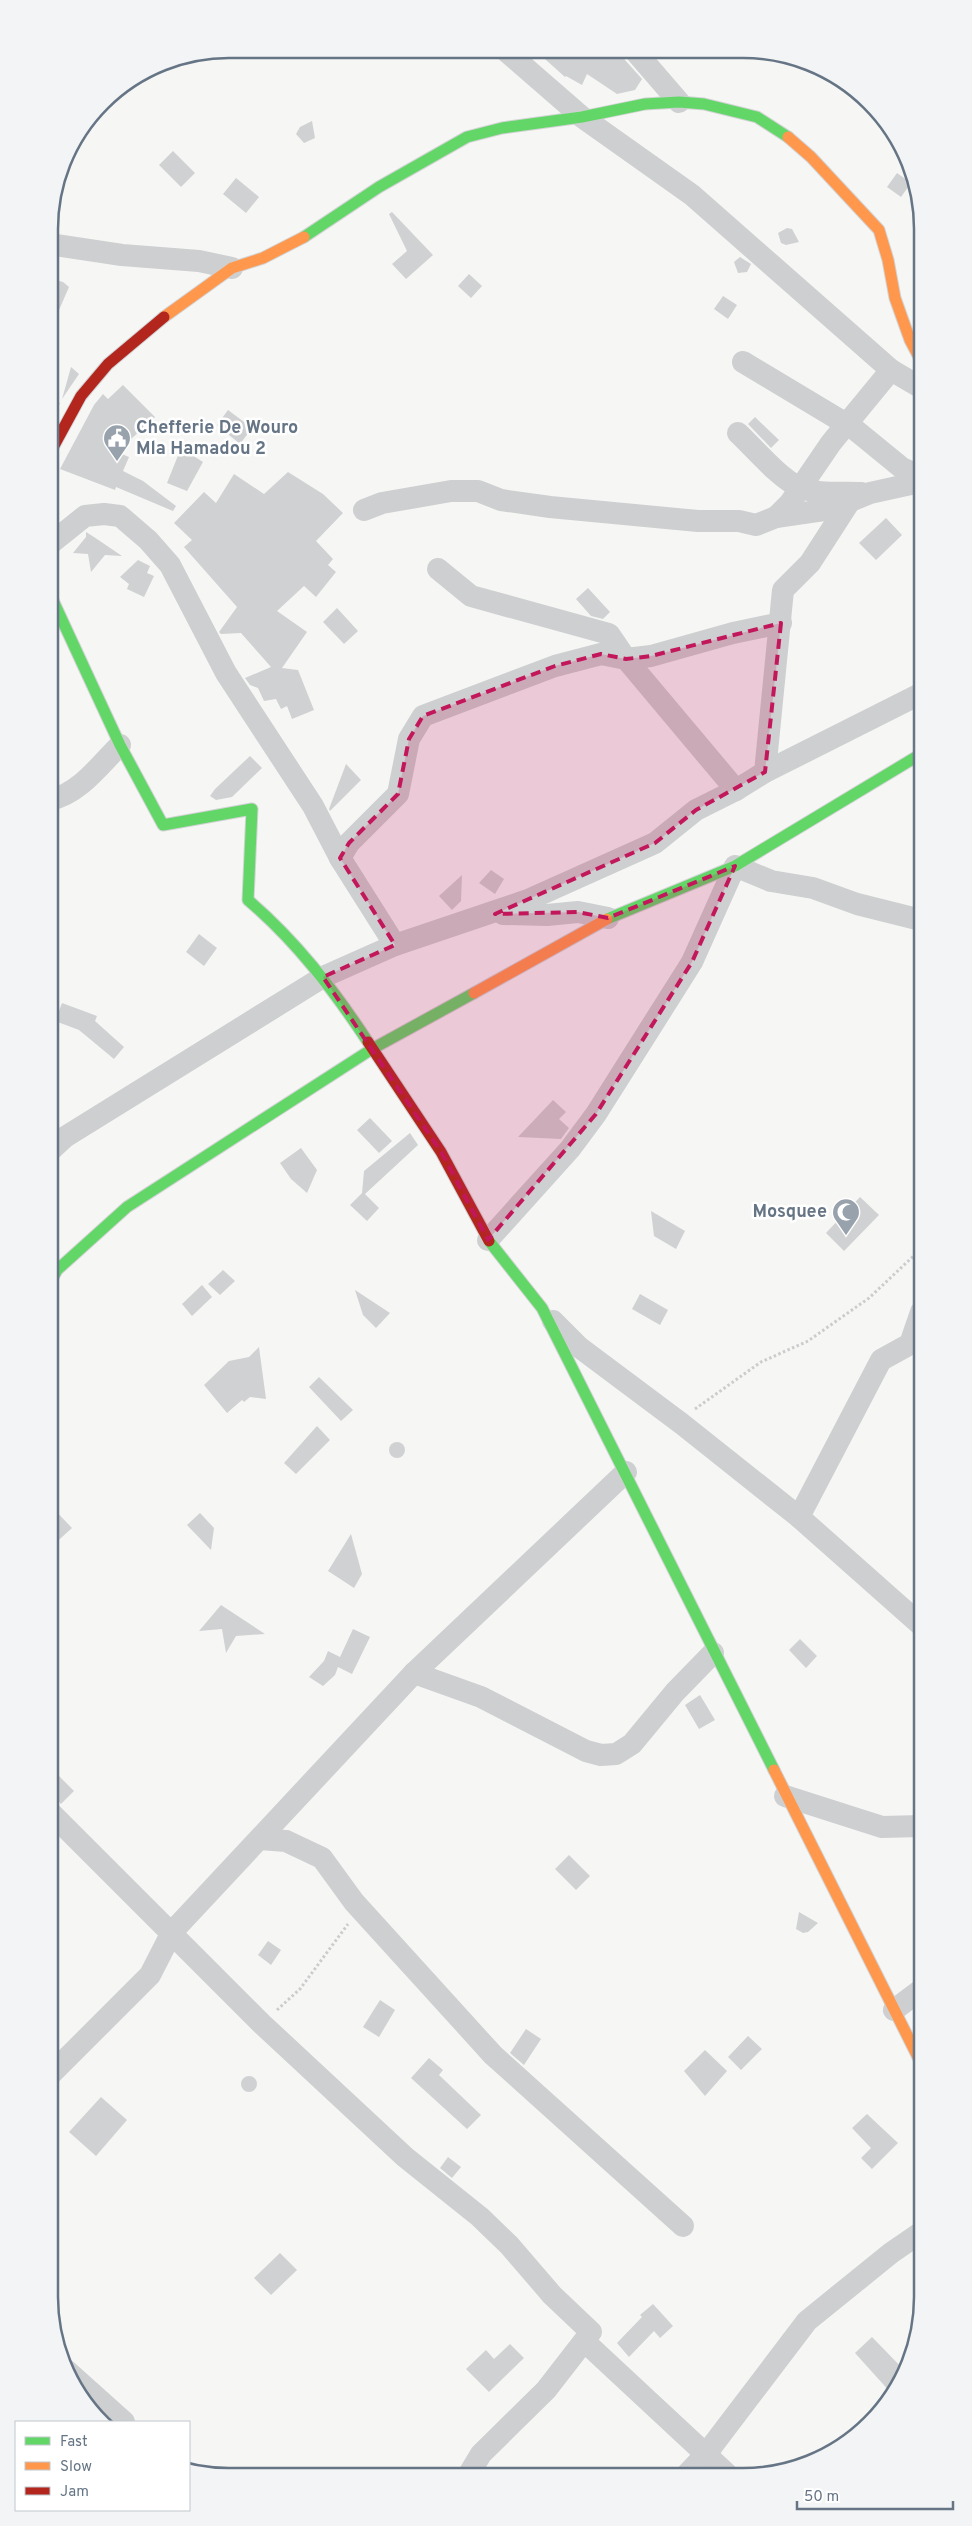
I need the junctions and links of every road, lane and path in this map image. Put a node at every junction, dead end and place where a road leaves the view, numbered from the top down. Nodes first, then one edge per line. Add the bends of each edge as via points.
1 (515, 58) edge
2 (641, 58) edge
3 (679, 102) junction
4 (582, 116) junction
5 (58, 245) edge
6 (232, 268) junction
7 (914, 348) edge
8 (743, 362) dead end
9 (891, 370) junction
10 (914, 383) edge
11 (846, 424) junction
12 (738, 434) dead end
13 (58, 438) edge
14 (914, 473) edge
15 (914, 483) edge
16 (799, 487) junction
17 (870, 493) junction
18 (850, 501) junction
19 (364, 510) dead end
20 (776, 517) junction
21 (58, 538) edge
22 (438, 569) dead end
23 (58, 611) edge
24 (781, 623) junction
25 (626, 660) junction
26 (914, 697) edge
27 (120, 745) junction
28 (914, 758) edge
29 (765, 772) junction
30 (736, 790) junction
31 (58, 798) edge
32 (340, 858) junction
33 (735, 866) junction
34 (482, 914) junction
35 (608, 918) junction
36 (914, 918) edge
37 (395, 945) junction
38 (323, 977) junction
39 (372, 1049) junction
40 (58, 1143) edge
41 (488, 1240) junction
42 (914, 1256) edge
43 (58, 1269) edge
44 (542, 1308) junction
45 (914, 1332) edge
46 (682, 1424) junction
47 (626, 1472) junction
48 (799, 1518) junction
49 (914, 1619) edge
50 (713, 1653) junction
51 (414, 1672) junction
52 (786, 1796) junction
53 (58, 1820) edge
54 (914, 1826) edge
55 (260, 1839) junction
56 (354, 1902) junction
57 (172, 1932) junction
58 (914, 1995) edge
59 (894, 2010) junction
60 (262, 2024) junction
61 (914, 2051) edge
62 (58, 2068) edge
63 (683, 2226) dead end
64 (914, 2237) edge
65 (591, 2332) dead end
66 (81, 2384) edge
67 (123, 2421) edge
68 (706, 2454) junction
69 (473, 2468) edge
70 (693, 2468) edge
71 (721, 2468) edge

1 - 4 street
2 - 3 street
3 - 4 street via 645,104
3 - 7 street via 704,104 758,117 789,137 856,203 879,230 895,298
4 - 6 street via 502,128 467,137 379,187 305,237 263,258
4 - 9 street via 692,195
5 - 6 street via 122,255 199,261
6 - 13 street via 149,326 108,364 80,396
8 - 11 street
9 - 10 street
9 - 11 street
11 - 14 street via 902,468
11 - 16 street
12 - 16 street
15 - 17 street
16 - 17 street via 816,491
16 - 20 street
17 - 18 street
18 - 20 street via 830,509
18 - 24 street via 810,564 783,590
19 - 20 street via 382,503 451,490 478,491 501,500 550,508 633,516 698,521 739,520 756,525
21 - 32 street via 85,516 104,514 120,516 148,540 170,565 226,674 313,806
22 - 25 street via 471,596 610,634
23 - 27 street
24 - 25 street
24 - 29 street
25 - 30 street
25 - 32 street via 601,654 555,666 423,716 409,739 398,794 349,843
26 - 29 street
27 - 31 street via 93,773
27 - 38 street via 164,825 252,809 248,900 275,923
28 - 33 street
29 - 30 street
30 - 34 street via 696,810 655,844 528,900
32 - 37 street
33 - 35 street
33 - 36 street via 771,881 813,888 856,904
33 - 41 street via 692,962 596,1114 570,1149
34 - 35 street via 578,912
34 - 37 street
35 - 39 street
37 - 38 street
38 - 39 street
38 - 40 street
39 - 41 street via 441,1152
39 - 43 street via 126,1207
41 - 44 street
42 - 46 path via 869,1298 808,1341 761,1362 692,1411
44 - 46 street via 579,1348
44 - 47 street via 562,1353
45 - 48 street via 910,1344 881,1360
46 - 48 street
47 - 50 street
47 - 51 street
48 - 49 street
50 - 51 street via 632,1744 616,1754 586,1751 481,1697
50 - 52 street
51 - 55 street
52 - 54 street via 882,1827
52 - 59 street
53 - 57 street
55 - 56 street via 286,1841 322,1858
55 - 57 street
56 - 60 path via 350,1921 310,1976
56 - 63 street via 493,2055
57 - 60 street
57 - 62 street via 150,1975
58 - 59 street
59 - 61 street
60 - 65 street via 405,2157 480,2217
64 - 68 street via 807,2321
66 - 67 street
68 - 69 street via 584,2341 546,2390 481,2454
68 - 70 street
68 - 71 street

